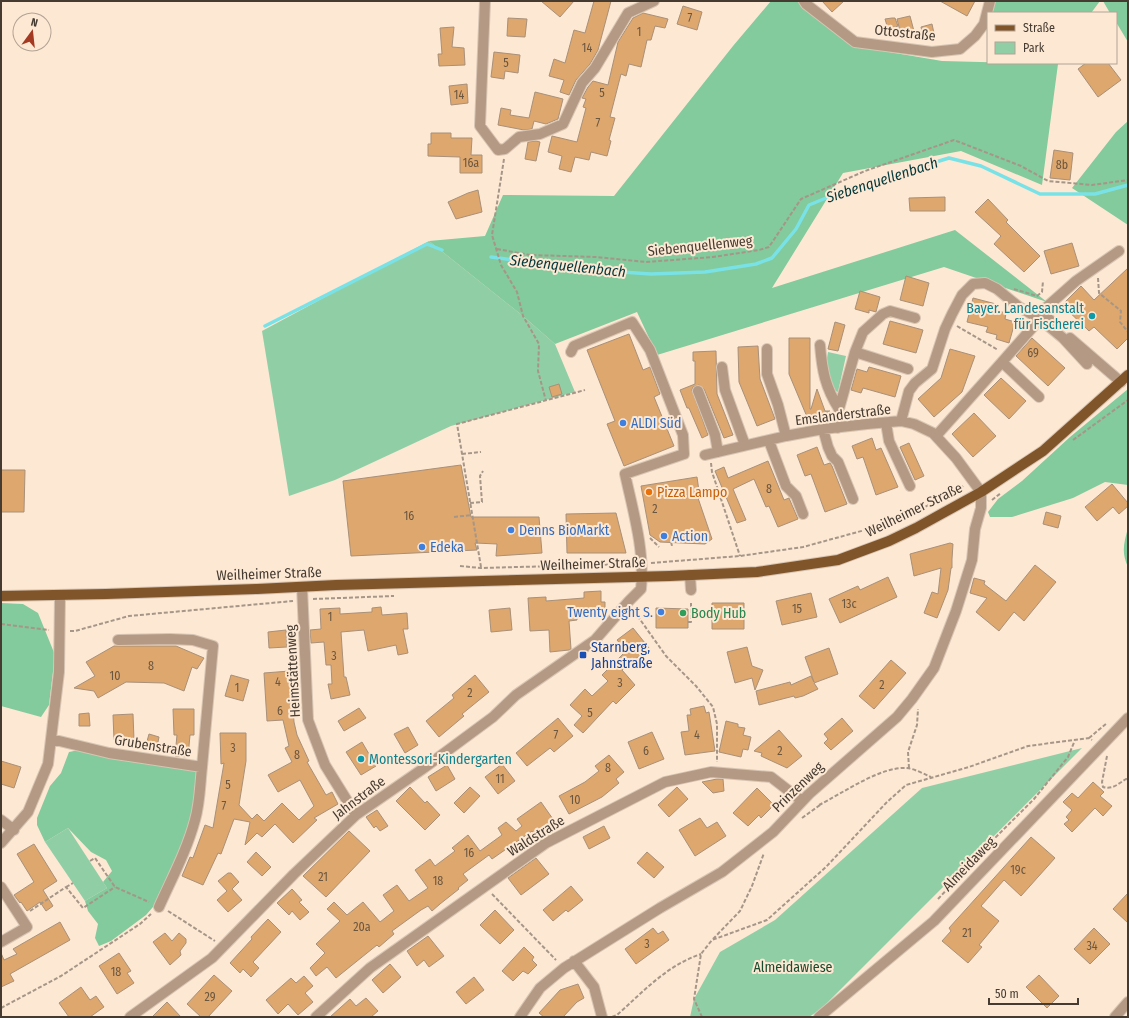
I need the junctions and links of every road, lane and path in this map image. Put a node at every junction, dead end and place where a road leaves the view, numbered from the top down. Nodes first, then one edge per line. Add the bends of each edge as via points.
1 (485, 1) edge
2 (654, 1) edge
3 (804, 1) edge
4 (990, 1) edge
5 (987, 12) edge
6 (987, 12) edge
7 (505, 149) junction
8 (1128, 180) edge
9 (497, 249) junction
10 (1119, 251) dead end
11 (1043, 281) dead end
12 (1012, 288) dead end
13 (1099, 293) dead end
14 (915, 318) dead end
15 (1040, 319) junction
16 (949, 321) junction
17 (1128, 332) edge
18 (820, 345) dead end
19 (767, 349) dead end
20 (571, 352) dead end
21 (855, 352) junction
22 (1005, 359) junction
23 (1088, 364) dead end
24 (722, 367) dead end
25 (908, 369) dead end
26 (1124, 379) edge
27 (585, 390) dead end
28 (698, 391) dead end
29 (1039, 397) dead end
30 (546, 401) junction
31 (839, 409) junction
32 (901, 421) junction
33 (886, 423) junction
34 (838, 428) junction
35 (823, 429) junction
36 (786, 436) junction
37 (936, 436) junction
38 (769, 441) junction
39 (746, 445) junction
40 (481, 452) dead end
41 (462, 454) junction
42 (711, 454) junction
43 (483, 471) dead end
44 (970, 479) junction
45 (910, 486) dead end
46 (981, 492) junction
47 (853, 499) dead end
48 (470, 503) junction
49 (803, 514) dead end
50 (472, 515) junction
51 (454, 517) dead end
52 (649, 534) dead end
53 (671, 542) dead end
54 (672, 546) dead end
55 (659, 547) dead end
56 (740, 556) junction
57 (642, 564) junction
58 (460, 566) dead end
59 (481, 568) junction
60 (690, 575) junction
61 (642, 577) junction
62 (302, 587) junction
63 (691, 590) joint
64 (60, 595) junction
65 (1, 596) edge
66 (303, 600) junction
67 (629, 601) junction
68 (688, 622) dead end
69 (1, 624) edge
70 (60, 632) junction
71 (118, 640) dead end
72 (918, 705) dead end
73 (1128, 718) edge
74 (51, 739) junction
75 (1075, 740) junction
76 (1104, 749) junction
77 (202, 767) junction
78 (909, 768) junction
79 (717, 773) junction
80 (932, 778) junction
81 (1128, 780) edge
82 (802, 801) junction
83 (816, 802) dead end
84 (356, 815) junction
85 (1, 820) edge
86 (14, 830) junction
87 (1, 843) edge
88 (765, 852) dead end
89 (90, 861) dead end
90 (73, 883) dead end
91 (485, 886) junction
92 (1, 887) edge
93 (66, 887) junction
94 (115, 887) junction
95 (937, 900) dead end
96 (159, 907) junction
97 (21, 917) junction
98 (206, 936) dead end
99 (712, 940) junction
100 (1, 942) edge
101 (701, 954) junction
102 (574, 961) junction
103 (564, 968) junction
104 (1128, 1002) edge
105 (1, 1008) edge
106 (130, 1017) edge
107 (316, 1017) edge
108 (520, 1017) edge
109 (602, 1017) edge
110 (612, 1017) edge
111 (702, 1017) edge
112 (819, 1017) edge
113 (1115, 1017) edge

1 - 7 street via 480,126 498,150
2 - 7 street via 628,13 595,68 582,83 563,124 540,134 519,137
3 - 6 street, Ottostraße via 855,42 932,52 960,49 984,24
4 - 5 street, Ottostraße
7 - 9 path via 492,235
8 - 9 path, Siebenquellenweg via 1092,185 1048,181 1021,166 954,140 865,171 801,199 770,247 759,250 713,257 646,262 530,254
9 - 30 path via 501,265 517,292 523,316 539,344 538,371
10 - 26 street via 1076,281 1041,312
11 - 12 path via 1042,292 1037,296
13 - 17 path via 1121,311 1120,322
14 - 21 street via 890,311 883,314 863,332
15 - 16 street via 985,283 973,284 962,295
15 - 22 street
15 - 23 street
16 - 22 path
16 - 32 street via 932,369 909,391
18 - 31 street via 824,376
19 - 36 street via 767,374
20 - 57 street via 574,346 632,322 650,350 683,435 684,454 625,474
21 - 25 street
21 - 31 street
22 - 29 street
22 - 37 street
24 - 39 street via 725,390
26 - 46 main road, Weilheimer Straße via 1043,451
27 - 30 path
28 - 42 street via 715,435
30 - 41 path via 458,424
31 - 34 street
32 - 33 street, Emslanderstraße
32 - 37 street, Emslanderstraße via 925,429
33 - 34 street, Emslanderstraße
33 - 45 street via 890,441
34 - 35 street, Emslanderstraße
35 - 36 street, Emslanderstraße
35 - 47 street via 828,447 838,462
36 - 38 street, Emslanderstraße
37 - 44 street, Emslanderstraße via 956,458
38 - 39 street, Emslanderstraße
38 - 49 street via 786,486 796,496
39 - 42 street, Emslanderstraße
40 - 41 path
41 - 48 path
42 - 56 path via 712,472
43 - 48 path via 480,476 482,502
44 - 46 street, Emslanderstraße
44 - 56 path via 951,496 865,530 803,547
46 - 60 main road, Weilheimer Straße via 896,538 838,560 757,572
46 - 82 street, Prinzenweg via 981,508 975,529 972,560 934,668 896,717
48 - 50 path
50 - 51 path
50 - 59 path
52 - 55 path
53 - 54 path
56 - 57 path
57 - 59 path
57 - 61 street
58 - 59 path
60 - 61 main road, Weilheimer Straße
60 - 63 street
61 - 62 main road, Weilheimer Straße
61 - 67 street, Jahnstraße via 641,589
62 - 64 main road, Weilheimer Straße
62 - 66 street, Heimstättenweg
63 - 68 path via 691,622
64 - 65 main road, Weilheimer Straße
64 - 70 street
66 - 70 path via 129,616 76,631
66 - 84 street, Heimstättenweg via 308,720 325,765
67 - 79 path via 666,656 713,707 717,724
67 - 84 street, Jahnstraße via 595,640 516,695 493,717
69 - 70 path
70 - 74 street via 59,672
71 - 77 street, Grubenstraße via 193,640 213,646
72 - 78 path via 917,725 908,752
73 - 76 street, Almeidaweg
74 - 77 street, Grubenstraße via 109,753
74 - 86 street via 48,764 28,812
75 - 76 path via 1089,738
75 - 80 path via 1028,746
75 - 95 path via 1068,757 1034,799
76 - 81 path via 1103,787 1108,788
76 - 112 street, Almeidaweg via 934,921
77 - 96 street via 195,820 185,850
78 - 80 path
78 - 83 path via 893,769 860,783 820,805
79 - 82 street, Waldstraße via 771,777
79 - 91 street, Waldstraße via 711,772 665,782 546,843
80 - 99 path via 906,785 826,866 767,920
82 - 102 street, Prinzenweg via 773,832 722,872
84 - 106 street, Jahnstraße via 212,958
85 - 86 street
86 - 87 street
88 - 99 path via 740,911
89 - 94 path via 95,858
90 - 93 path
91 - 103 path
91 - 107 street, Waldstraße via 370,968
92 - 97 street
93 - 94 path via 83,908
93 - 97 path
94 - 96 path
96 - 98 path
96 - 105 path via 140,924 61,976
97 - 100 street via 27,927
99 - 101 path
101 - 110 path via 686,959 663,974
101 - 111 path via 694,999
102 - 103 street, Prinzenweg
102 - 109 street via 594,987
103 - 108 street, Prinzenweg via 540,988
104 - 113 street

